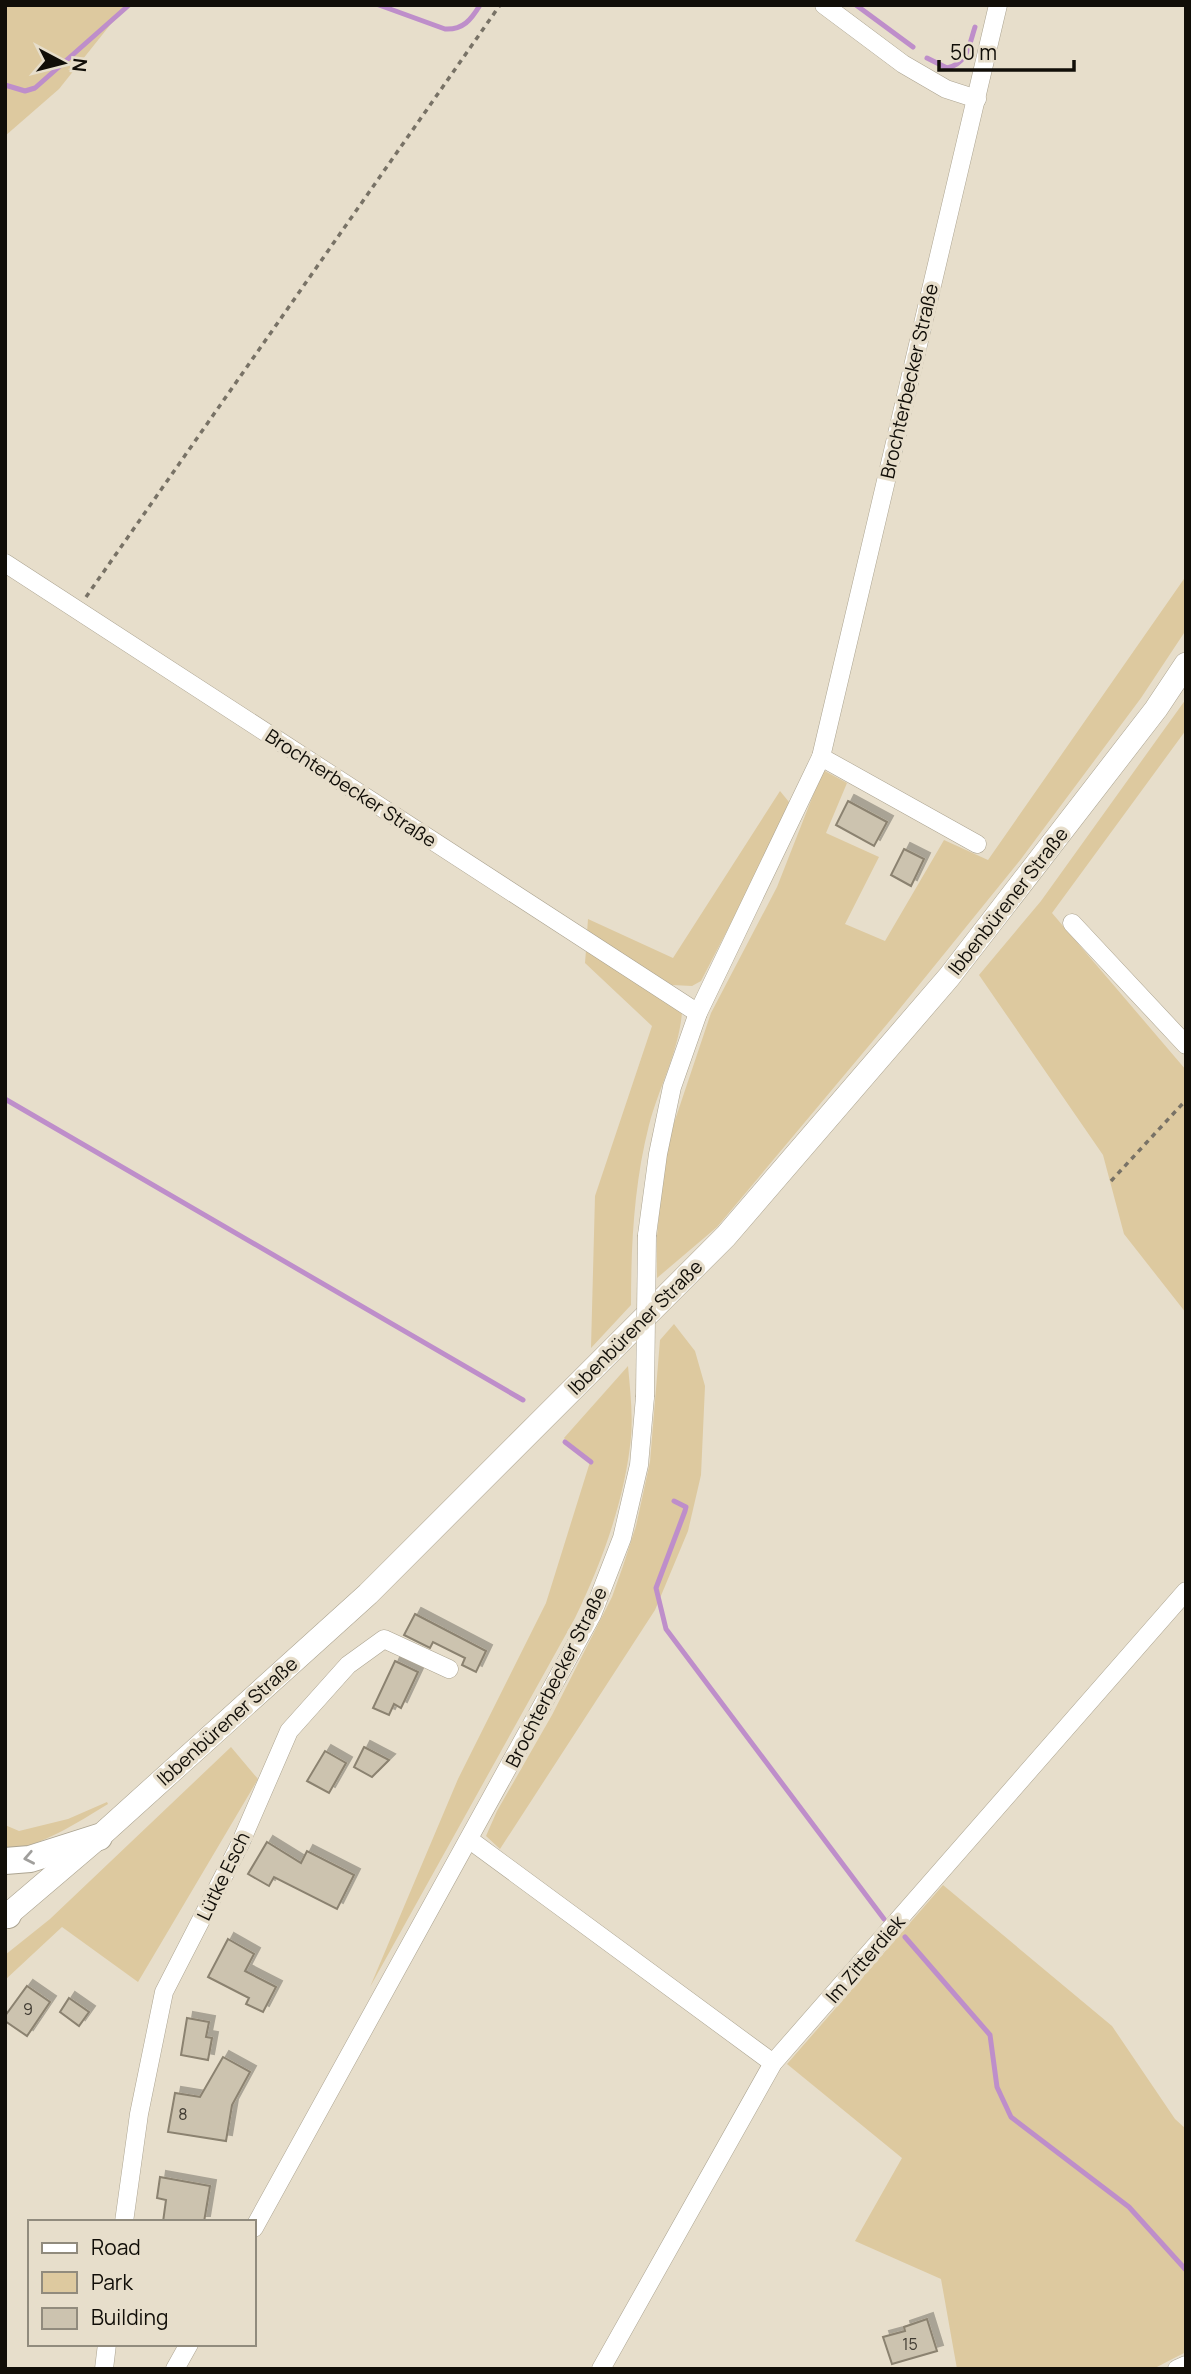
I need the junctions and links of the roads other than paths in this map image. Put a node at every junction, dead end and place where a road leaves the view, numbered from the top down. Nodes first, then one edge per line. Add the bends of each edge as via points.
1 (824, 5) edge
2 (998, 5) edge
3 (977, 99) junction
4 (5, 564) edge
5 (1186, 664) edge
6 (821, 757) junction
7 (977, 844) dead end
8 (1072, 923) dead end
9 (698, 1013) junction
10 (1186, 1045) edge
11 (1186, 1591) edge
12 (449, 1669) dead end
13 (99, 1837) junction
14 (470, 1840) junction
15 (5, 1861) edge
16 (6, 1915) edge
17 (773, 2063) junction
18 (124, 2220) edge
19 (256, 2224) edge
20 (107, 2346) edge
21 (188, 2346) edge
22 (1186, 2365) edge
23 (104, 2369) edge
24 (175, 2369) edge
25 (601, 2369) edge
26 (1177, 2369) edge

1 - 3 street via 903,64 946,89
2 - 3 street, Brochterbecker Straße
3 - 6 street, Brochterbecker Straße
4 - 9 street, Brochterbecker Straße
5 - 13 main road, Ibbenbürener Straße via 948,977 726,1236 368,1594
6 - 7 street
6 - 9 street, Brochterbecker Straße
8 - 10 street
9 - 14 street, Brochterbecker Straße, bridge via 672,1087 658,1154 647,1235 645,1396 639,1465 622,1538 592,1615
11 - 17 street, Im Zitterdiek
12 - 18 street, Lütke Esch via 384,1639 348,1665 289,1731 240,1844 164,1992 139,2114
13 -> 15 highway via 30,1859
13 - 16 main road, Ibbenbürener Straße
14 - 17 street
14 - 19 street, Brochterbecker Straße
17 - 25 street, Im Zitterdiek
20 - 23 street
21 - 24 street
22 - 26 street

